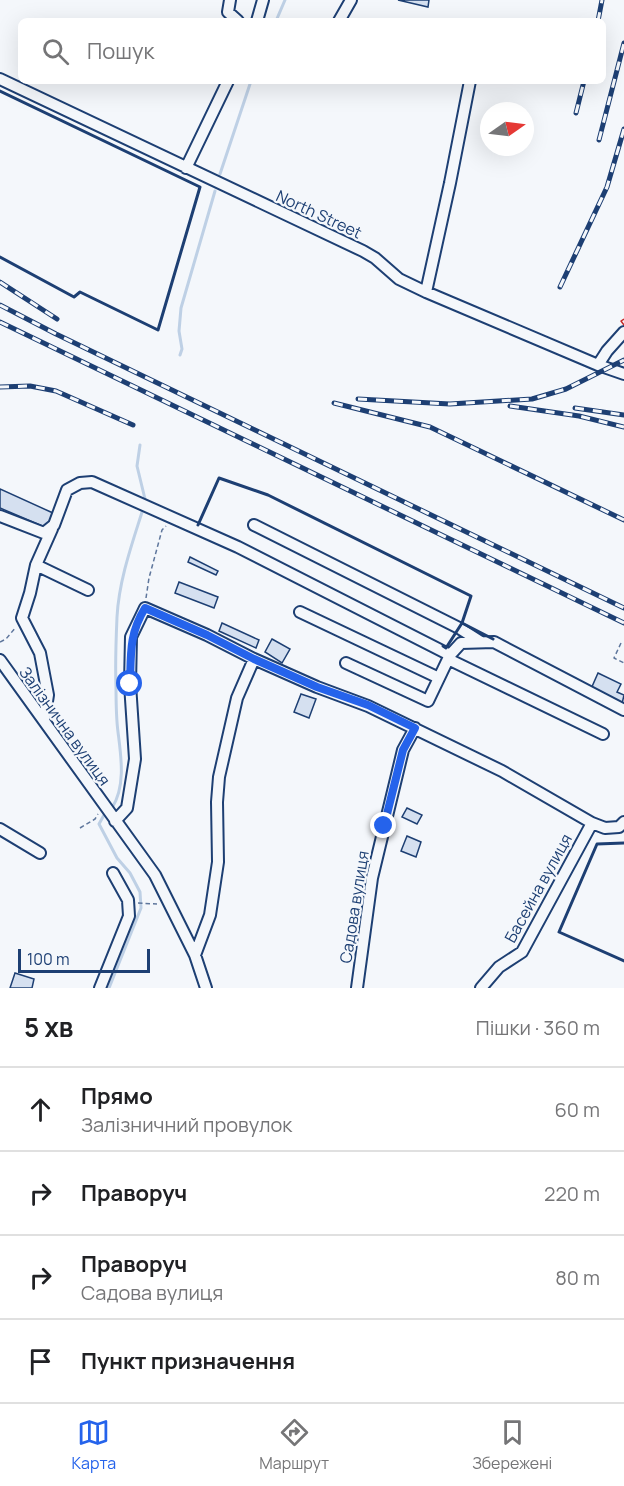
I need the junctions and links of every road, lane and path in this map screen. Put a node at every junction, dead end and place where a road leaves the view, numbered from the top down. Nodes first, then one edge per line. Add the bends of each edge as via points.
1 (230, 0) edge
2 (263, 0) edge
3 (351, 0) edge
4 (235, 18) edge
5 (258, 18) edge
6 (341, 18) edge
7 (0, 79) edge
8 (227, 84) edge
9 (469, 84) edge
10 (186, 168) junction
11 (426, 292) junction
12 (624, 332) edge
13 (598, 365) junction
14 (624, 374) edge
15 (0, 516) edge
16 (174, 518) junction
17 (54, 525) junction
18 (254, 525) dead end
19 (36, 565) junction
20 (88, 590) dead end
21 (145, 608) junction
22 (300, 612) dead end
23 (22, 618) junction
24 (0, 642) edge
25 (482, 642) junction
26 (621, 644) dead end
27 (449, 657) junction
28 (254, 659) junction
29 (0, 660) edge
30 (346, 663) dead end
31 (624, 663) edge
32 (439, 678) junction
33 (624, 710) edge
34 (44, 721) junction
35 (415, 728) junction
36 (603, 734) dead end
37 (109, 813) junction
38 (624, 822) edge
39 (591, 823) junction
40 (80, 828) dead end
41 (0, 829) edge
42 (40, 853) dead end
43 (113, 873) dead end
44 (147, 902) dead end
45 (136, 904) dead end
46 (195, 955) junction
47 (100, 988) edge
48 (206, 988) edge
49 (357, 988) edge
50 (481, 988) edge

1 - 4 street via 228,12
2 - 5 street
3 - 6 street
7 - 10 street, North Street
8 - 10 street
9 - 11 street
10 - 11 street, North Street via 363,251 399,279
11 - 13 street, North Street
12 - 13 street
13 - 14 street, North Street
15 - 17 street via 44,533
16 - 17 street via 92,482 67,490
16 - 21 path via 162,530 148,578
16 - 27 street
17 - 19 street
18 - 25 street
19 - 20 street
19 - 23 street
21 - 28 street
21 - 37 street via 131,637 135,759 127,808
22 - 32 street
23 - 24 path
23 - 34 street via 40,654 48,694
25 - 27 street via 461,643
25 - 33 street via 494,642
26 - 31 path via 614,658
27 - 32 street
27 - 36 street
28 - 35 street
28 - 46 street via 237,698 219,777 218,862 210,915
29 - 34 street, Залізнична вулиця
30 - 32 street via 428,701
34 - 37 street, Залізнична вулиця
35 - 39 street via 502,771
35 - 49 street, Садова вулиця via 403,750 372,878
37 - 40 path
37 - 46 street, Залізнична вулиця via 155,875
38 - 39 street via 619,827 605,828
39 - 50 street, Басейна вулиця via 522,952 499,967
41 - 42 street
43 - 47 street via 128,900 129,916
44 - 45 path
46 - 48 street, Залізнична вулиця

